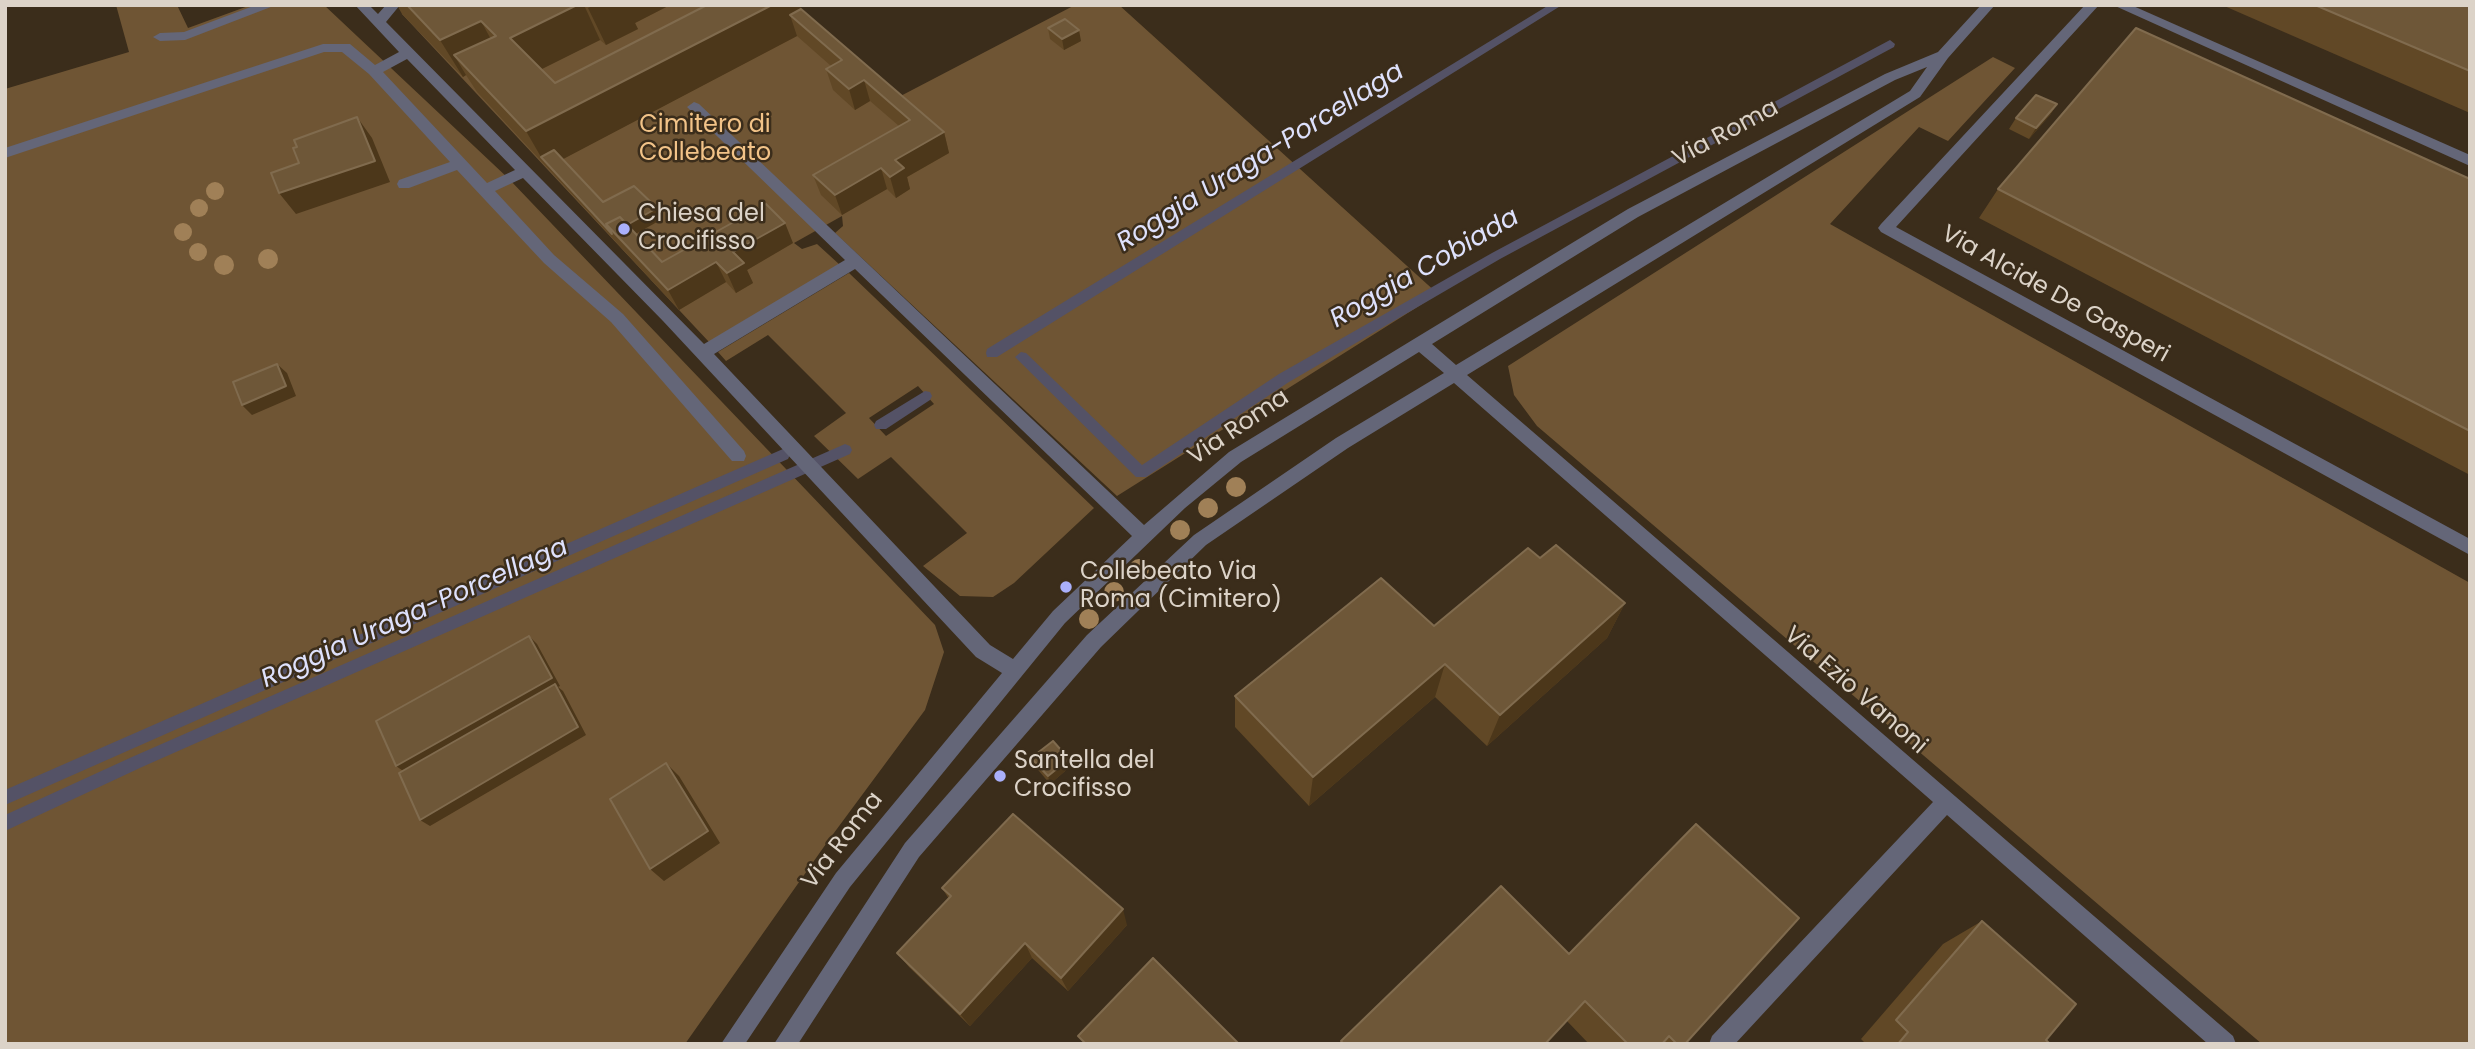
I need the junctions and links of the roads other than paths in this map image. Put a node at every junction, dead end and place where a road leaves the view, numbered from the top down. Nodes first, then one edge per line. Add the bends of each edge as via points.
1 (270, 5) edge
2 (361, 5) edge
3 (394, 5) edge
4 (1989, 5) edge
5 (2093, 5) edge
6 (2119, 5) edge
7 (378, 23) junction
8 (160, 37) dead end
9 (408, 53) junction
10 (1943, 55) junction
11 (374, 71) junction
12 (694, 107) dead end
13 (5, 153) edge
14 (2470, 161) edge
15 (461, 163) junction
16 (525, 171) junction
17 (404, 184) dead end
18 (486, 189) junction
19 (855, 262) junction
20 (1420, 343) junction
21 (704, 353) junction
22 (1453, 373) junction
23 (738, 456) dead end
24 (1143, 536) junction
25 (2470, 548) edge
26 (1014, 670) junction
27 (1946, 803) junction
28 (732, 1044) edge
29 (785, 1044) edge
30 (1720, 1044) edge
31 (2225, 1044) edge

1 - 8 street via 185,36
2 - 7 street
3 - 7 street
4 - 10 street, Via Roma
5 - 25 street, Via Alcide De Gasperi via 1886,228
6 - 14 street
7 - 9 street
9 - 11 street
9 - 16 street
10 - 20 street, Via Roma via 1890,77 1633,214
10 - 22 street, Via Roma via 1915,94
11 - 13 street via 345,47 323,48
11 - 15 street
12 - 19 street
15 - 17 street
15 - 18 street
16 - 18 street
16 - 21 street
18 - 23 street via 550,259 617,318
19 - 21 street
19 - 24 street
20 - 22 street, Via Ezio Vanoni
20 - 24 street, Via Roma via 1235,457
21 - 26 street via 984,651
22 - 27 street, Via Ezio Vanoni
22 - 29 street, Via Roma via 1210,533 1130,604 912,850
24 - 26 street, Via Roma via 1059,617
26 - 28 street, Via Roma via 843,880
27 - 30 street
27 - 31 street, Via Ezio Vanoni

